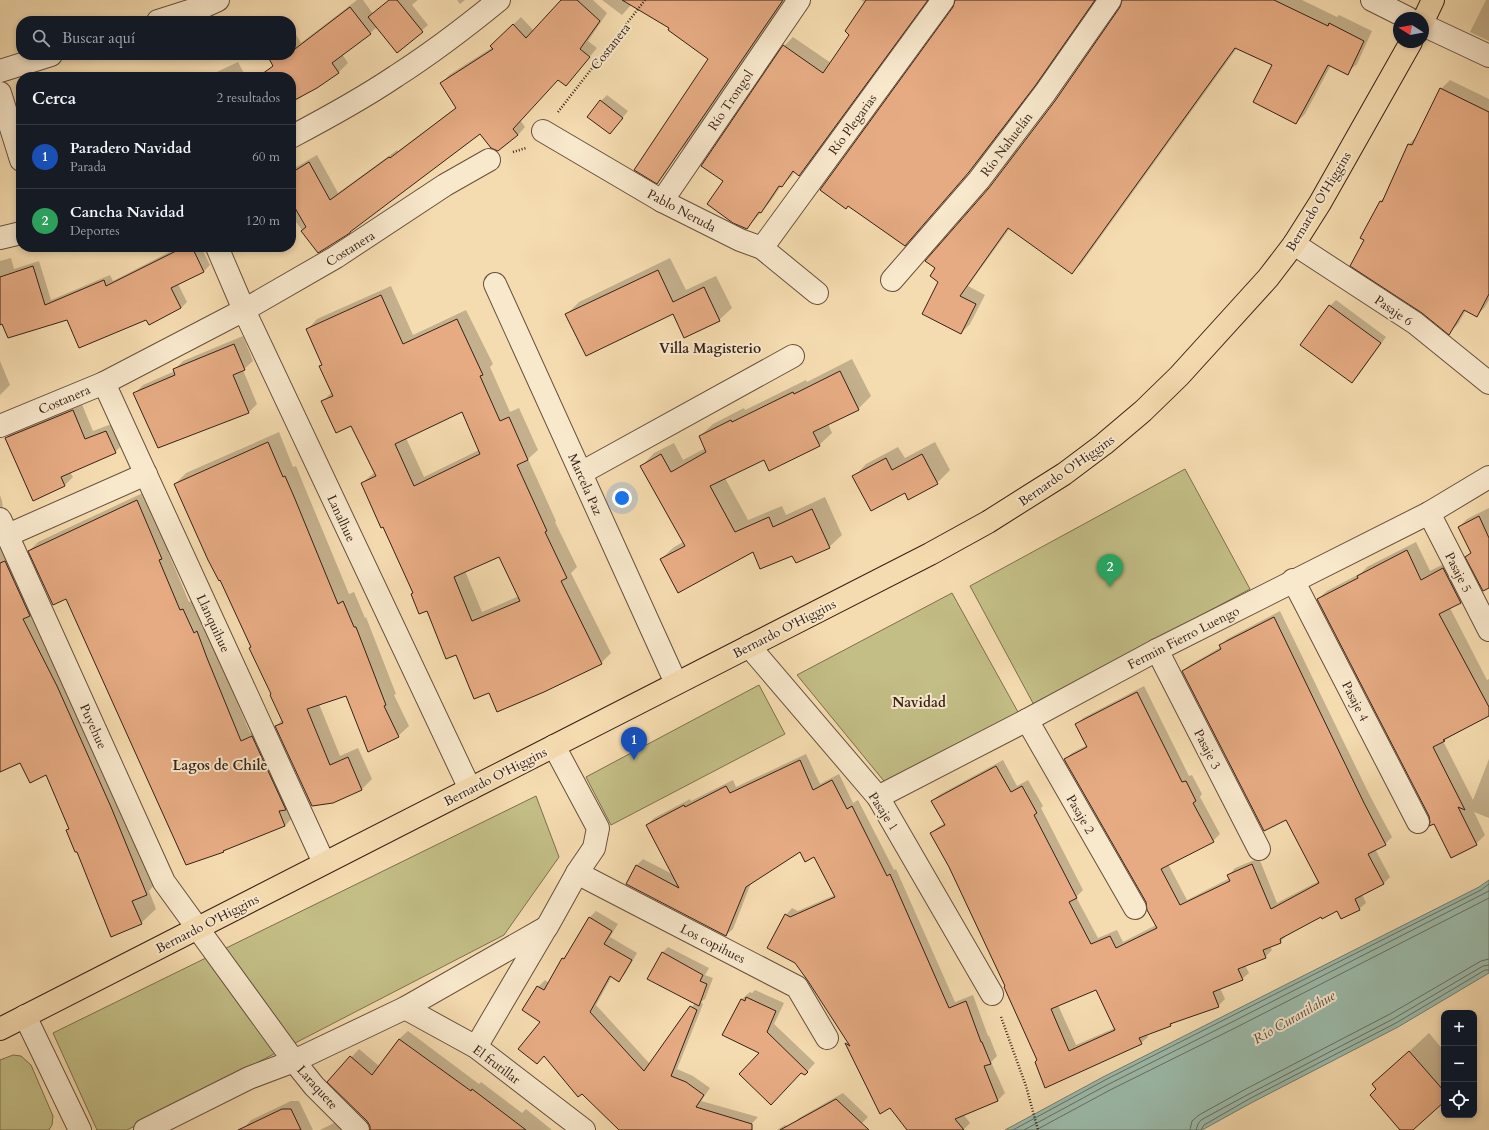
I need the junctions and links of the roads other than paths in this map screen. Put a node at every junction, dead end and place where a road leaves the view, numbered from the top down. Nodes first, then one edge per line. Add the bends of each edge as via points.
1 (218, 0) edge
2 (499, 0) edge
3 (798, 0) edge
4 (943, 0) edge
5 (1110, 0) edge
6 (1372, 0) edge
7 (1433, 0) edge
8 (1396, 12) edge
9 (1427, 12) edge
10 (174, 16) edge
11 (1429, 29) edge
12 (1408, 48) edge
13 (1489, 56) edge
14 (35, 60) edge
15 (0, 71) edge
16 (0, 93) edge
17 (543, 131) road end
18 (296, 134) edge
19 (16, 144) edge
20 (489, 160) road end
21 (662, 201) junction
22 (16, 234) edge
23 (0, 238) edge
24 (1294, 244) junction
25 (762, 248) junction
26 (219, 252) edge
27 (892, 280) dead end
28 (495, 284) dead end
29 (817, 293) dead end
30 (244, 310) junction
31 (793, 356) dead end
32 (104, 383) junction
33 (1489, 383) edge
34 (0, 426) edge
35 (581, 473) junction
36 (146, 474) junction
37 (1489, 478) edge
38 (1429, 513) junction
39 (4, 527) edge
40 (1293, 580) junction
41 (1489, 630) edge
42 (750, 646) junction
43 (1156, 650) junction
44 (676, 683) junction
45 (1027, 720) junction
46 (554, 746) junction
47 (470, 789) junction
48 (878, 797) junction
49 (1418, 822) dead end
50 (1259, 849) dead end
51 (324, 863) junction
52 (577, 873) junction
53 (1135, 908) dead end
54 (547, 927) junction
55 (198, 928) junction
56 (992, 994) road end
57 (405, 1008) junction
58 (25, 1016) junction
59 (0, 1029) edge
60 (827, 1038) dead end
61 (476, 1047) junction
62 (294, 1061) junction
63 (80, 1130) edge
64 (145, 1130) edge
65 (358, 1130) edge
66 (584, 1130) edge

1 - 10 street
2 - 18 street via 396,76
3 - 21 street, Río Trongol
4 - 25 street, Río Plegarias
5 - 27 street, Río Nahuelán via 1045,93 979,180
6 - 8 street
7 - 9 main road
11 - 13 street
12 - 24 main road, Bernardo O'Higgins
14 - 15 street
16 - 19 street
17 - 21 street, Pablo Neruda
20 - 30 street, Costanera via 445,185 336,258
21 - 25 street, Pablo Neruda via 740,240
22 - 23 street
24 - 33 street, Pasaje 6 via 1415,324
24 - 42 main road, Bernardo O'Higgins via 1268,278 1179,376 1104,444 1064,474 988,522 930,554
25 - 29 street, Pablo Neruda
26 - 30 street, Lanalhue
28 - 35 street, Marcela Paz
30 - 32 street, Costanera
30 - 47 street, Lanalhue
31 - 35 street
32 - 34 street, Costanera
32 - 36 street, Llanquihue
35 - 44 street, Marcela Paz
36 - 39 street
36 - 51 street, Llanquihue
37 - 38 street, Fermin Fierro Luengo
38 - 40 street, Fermin Fierro Luengo
38 - 41 street, Pasaje 5
39 - 55 street, Puyehue via 164,882
40 - 43 street, Fermin Fierro Luengo
40 - 49 street, Pasaje 4
42 - 44 main road, Bernardo O'Higgins
42 - 48 street, Pasaje 1
43 - 45 street, Fermin Fierro Luengo
43 - 50 street, Pasaje 3
44 - 46 main road, Bernardo O'Higgins
45 - 48 street, Fermin Fierro Luengo
45 - 53 street, Pasaje 2
46 - 47 main road, Bernardo O'Higgins
46 - 52 street via 598,828 594,848
47 - 51 main road, Bernardo O'Higgins
48 - 56 street, Pasaje 1
51 - 55 main road, Bernardo O'Higgins
52 - 54 street
52 - 60 street, Los copihues via 798,986
54 - 57 street
54 - 61 street
55 - 58 main road, Bernardo O'Higgins
55 - 62 street, Puyehue
57 - 61 street, El frutillar
57 - 62 street
58 - 59 main road, Bernardo O'Higgins
58 - 63 street
61 - 66 street, El frutillar
62 - 64 street via 249,1078
62 - 65 street, Laraquete via 314,1086

